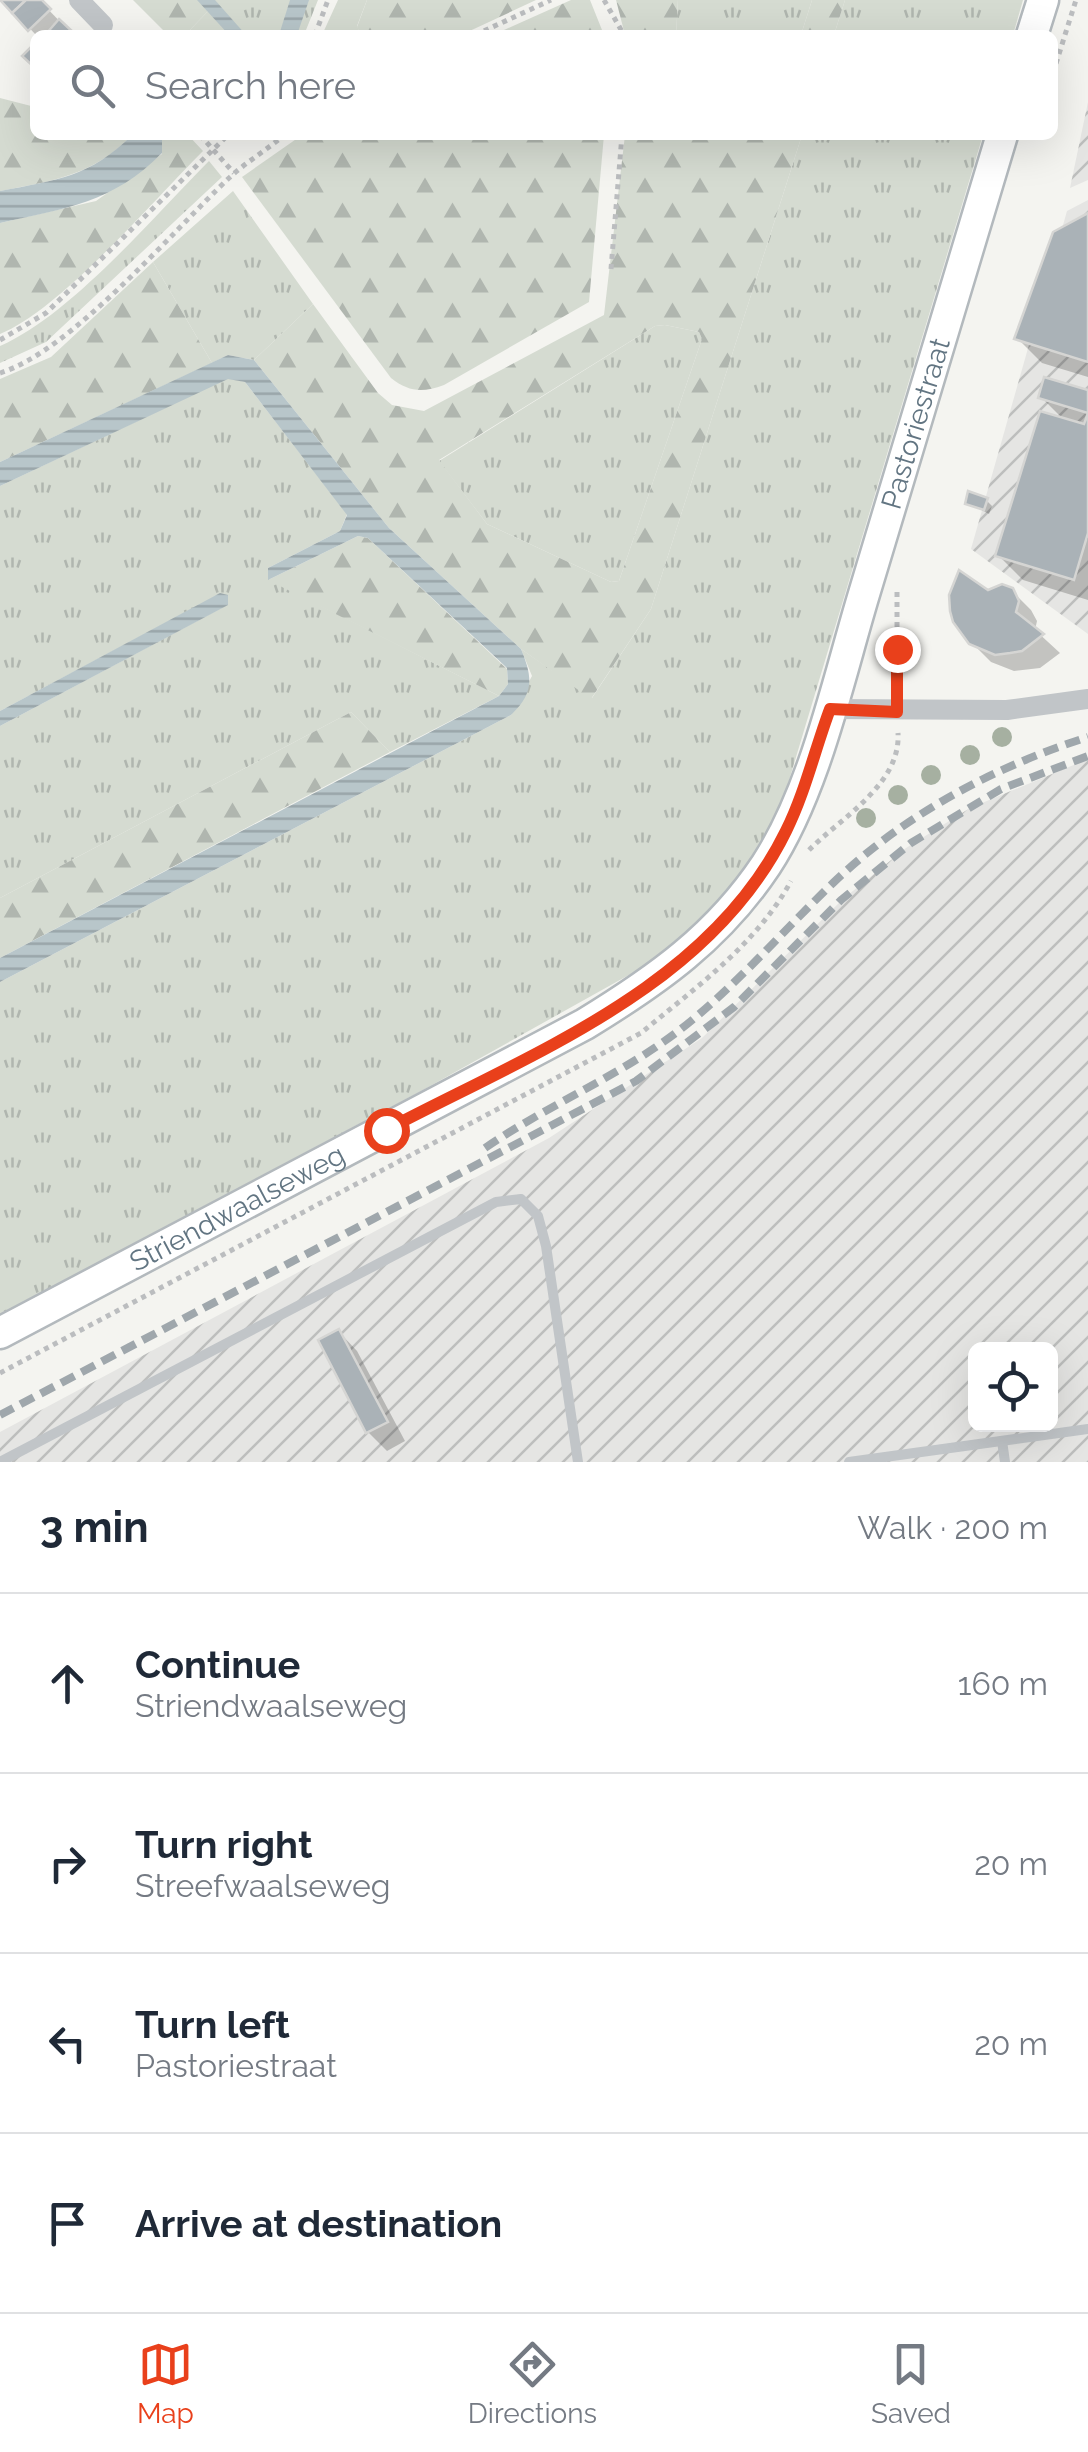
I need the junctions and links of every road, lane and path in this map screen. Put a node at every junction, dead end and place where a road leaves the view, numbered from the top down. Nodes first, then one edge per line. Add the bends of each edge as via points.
1 (79, 0) edge
2 (328, 0) edge
3 (551, 0) edge
4 (604, 0) edge
5 (1043, 0) edge
6 (1076, 0) edge
7 (103, 25) dead end
8 (316, 30) edge
9 (486, 30) edge
10 (621, 30) edge
11 (1034, 30) edge
12 (1058, 57) edge
13 (205, 140) edge
14 (223, 140) edge
15 (277, 140) edge
16 (622, 140) edge
17 (1001, 140) edge
18 (214, 150) junction
19 (234, 173) junction
20 (611, 269) dead end
21 (0, 340) edge
22 (0, 373) edge
23 (901, 575) dead end
24 (1088, 700) edge
25 (830, 709) junction
26 (897, 712) junction
27 (0, 1334) edge
28 (1088, 1430) edge
29 (1002, 1441) junction
30 (0, 1462) edge
31 (578, 1462) edge
32 (850, 1462) edge
33 (1005, 1462) edge

1 - 7 street
2 - 8 path
3 - 9 path
4 - 10 path
5 - 11 street
6 - 12 path
13 - 18 path
14 - 18 path
15 - 19 path
16 - 20 path
17 - 25 street, Pastoriestraat
18 - 19 path
18 - 21 path via 46,313
19 - 22 path via 60,342
23 - 26 path
24 - 26 street
25 - 26 street
25 - 27 street, Striendwaalseweg via 787,830 766,864 698,947 659,978 585,1024
28 - 29 lane
29 - 32 lane
29 - 33 lane
30 - 31 lane via 496,1202 522,1199 538,1216 546,1246

